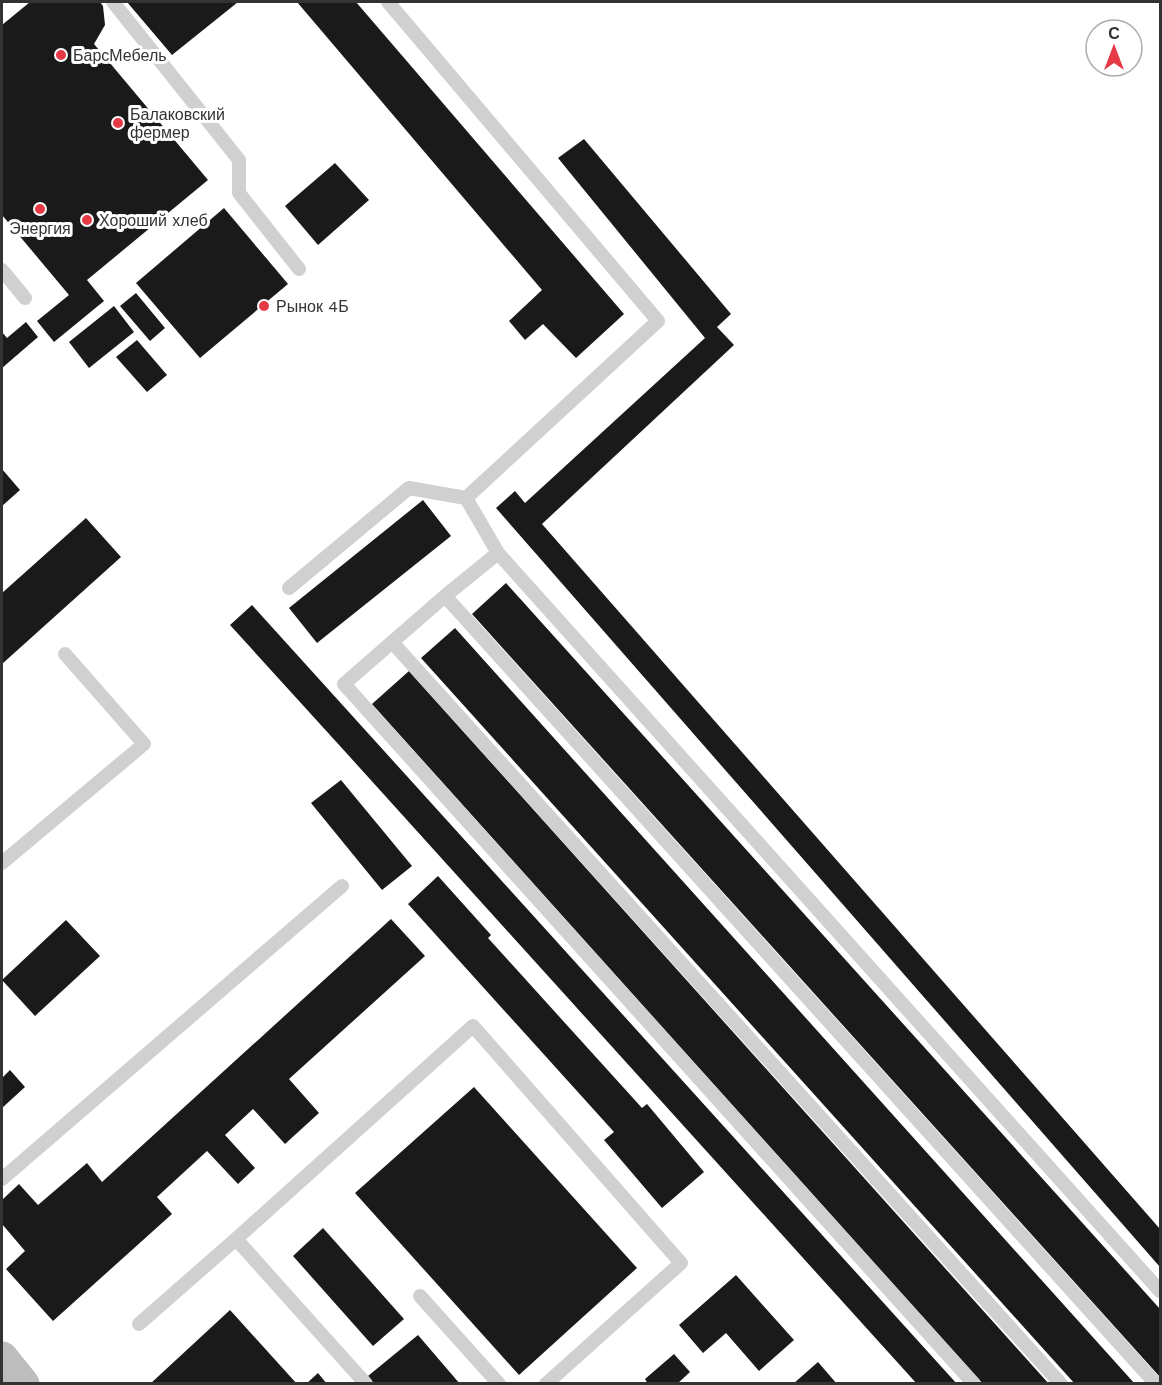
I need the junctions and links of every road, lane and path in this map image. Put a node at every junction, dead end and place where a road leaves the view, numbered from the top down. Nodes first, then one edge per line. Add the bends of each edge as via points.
1 (113, 2) edge
2 (388, 2) edge
3 (299, 269) dead end
4 (2, 270) edge
5 (24, 298) dead end
6 (466, 498) junction
7 (498, 553) junction
8 (289, 588) dead end
9 (445, 596) junction
10 (392, 642) junction
11 (64, 654) dead end
12 (2, 863) edge
13 (342, 886) dead end
14 (2, 1179) edge
15 (236, 1239) junction
16 (1161, 1291) edge
17 (420, 1296) dead end
18 (139, 1324) dead end
19 (2, 1358) edge
20 (23, 1383) edge
21 (366, 1383) edge
22 (499, 1383) edge
23 (546, 1383) edge
24 (974, 1383) edge
25 (1062, 1383) edge
26 (1156, 1383) edge

1 - 3 lane via 239,160 239,193
2 - 6 lane via 658,321
4 - 5 lane
6 - 7 lane
6 - 8 lane via 409,488
7 - 9 lane
7 - 16 lane
9 - 10 lane
9 - 26 lane
10 - 24 lane via 344,684
10 - 25 lane
11 - 12 lane via 144,744
13 - 14 lane
15 - 18 lane
15 - 21 lane
15 - 23 lane via 472,1026 681,1263
17 - 22 lane
19 - 20 main road

